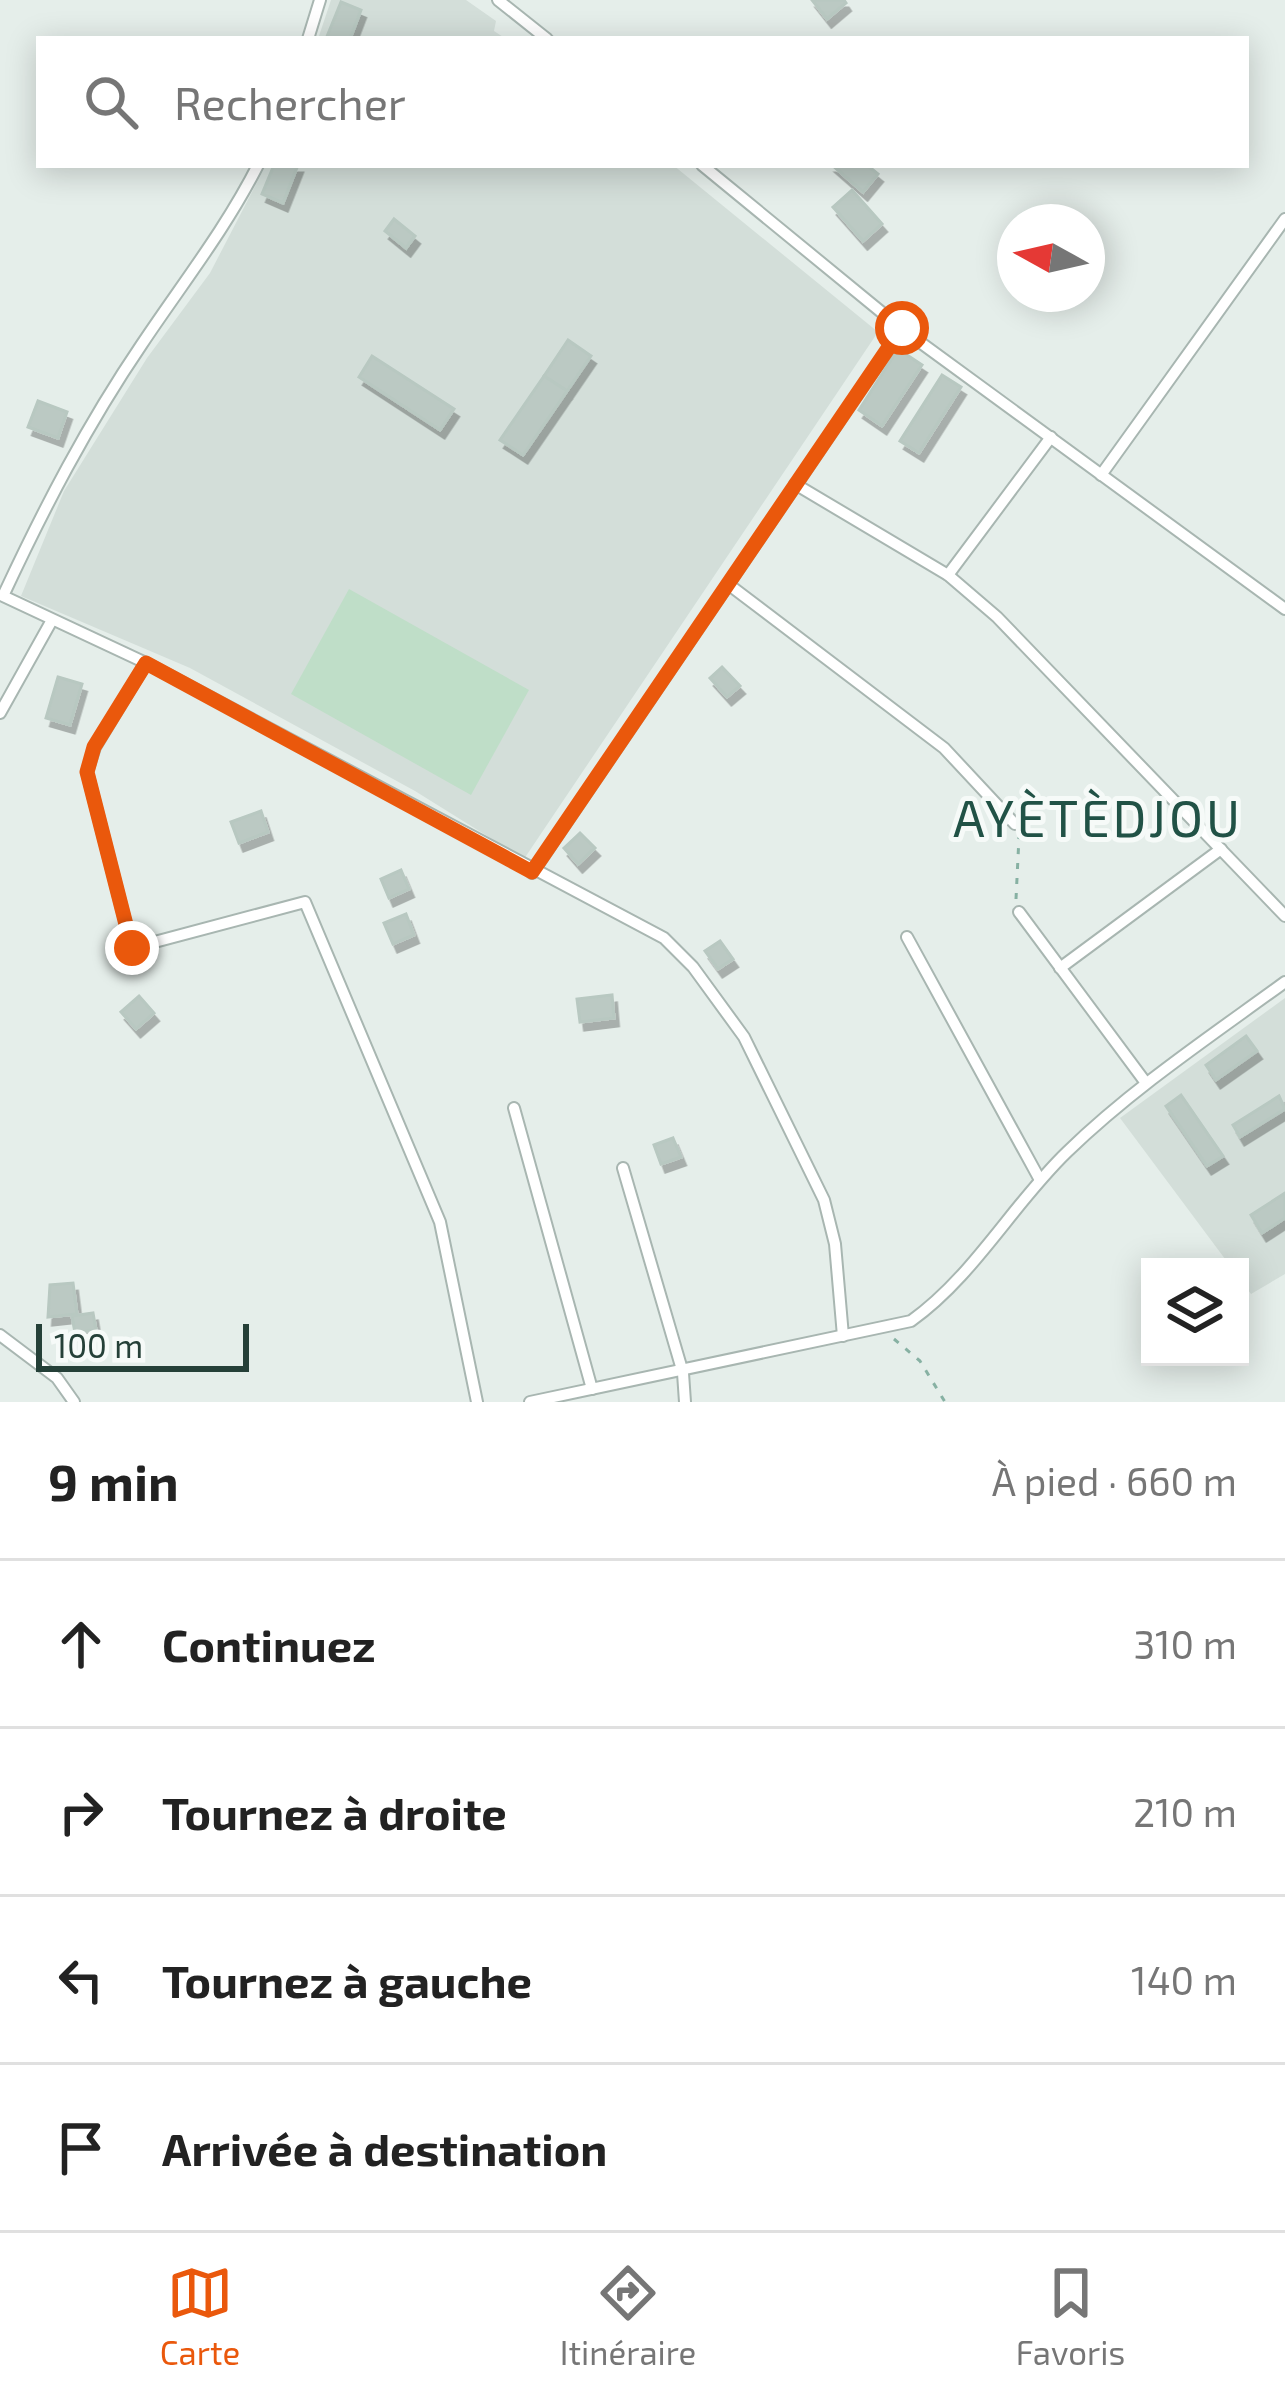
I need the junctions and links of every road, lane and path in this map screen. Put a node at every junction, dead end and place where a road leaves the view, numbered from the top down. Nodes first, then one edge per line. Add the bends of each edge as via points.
1 (320, 0) edge
2 (498, 0) edge
3 (309, 36) edge
4 (543, 36) edge
5 (255, 168) edge
6 (705, 168) edge
7 (1285, 219) edge
8 (902, 328) junction
9 (1051, 437) junction
10 (1101, 475) junction
11 (795, 484) junction
12 (948, 575) junction
13 (728, 584) junction
14 (1285, 609) edge
15 (52, 620) junction
16 (146, 663) junction
17 (0, 713) edge
18 (1015, 824) joint
19 (1221, 849) junction
20 (532, 872) junction
21 (1019, 912) joint
22 (1285, 916) edge
23 (907, 937) dead end
24 (1060, 968) junction
25 (1285, 982) edge
26 (1146, 1083) junction
27 (514, 1108) dead end
28 (623, 1168) dead end
29 (1040, 1180) junction
30 (884, 1331) junction
31 (0, 1334) edge
32 (843, 1336) junction
33 (683, 1372) junction
34 (592, 1389) junction
35 (74, 1402) edge
36 (477, 1402) edge
37 (530, 1402) edge
38 (685, 1402) edge
39 (945, 1402) edge

1 - 3 street
2 - 4 street
5 - 15 street via 223,232 62,471 3,596
6 - 8 street
7 - 10 street
8 - 9 street
8 - 11 street
9 - 10 street
9 - 12 street
10 - 14 street
11 - 12 street
11 - 13 street
12 - 19 street
13 - 18 street via 944,748
13 - 20 street
15 - 16 street
15 - 17 street
16 - 20 street
16 - 36 street via 87,772 132,948 305,902 440,1222
18 - 21 path
19 - 22 street
19 - 24 street
20 - 32 street via 664,938 730,1014 824,1200
21 - 24 street
23 - 29 street
24 - 26 street
25 - 26 street
26 - 29 street
27 - 34 street
28 - 33 street
29 - 30 street via 944,1294
30 - 32 street
30 - 39 path via 920,1361
31 - 35 street via 57,1378
32 - 33 street
33 - 34 street
33 - 38 street
34 - 37 street

